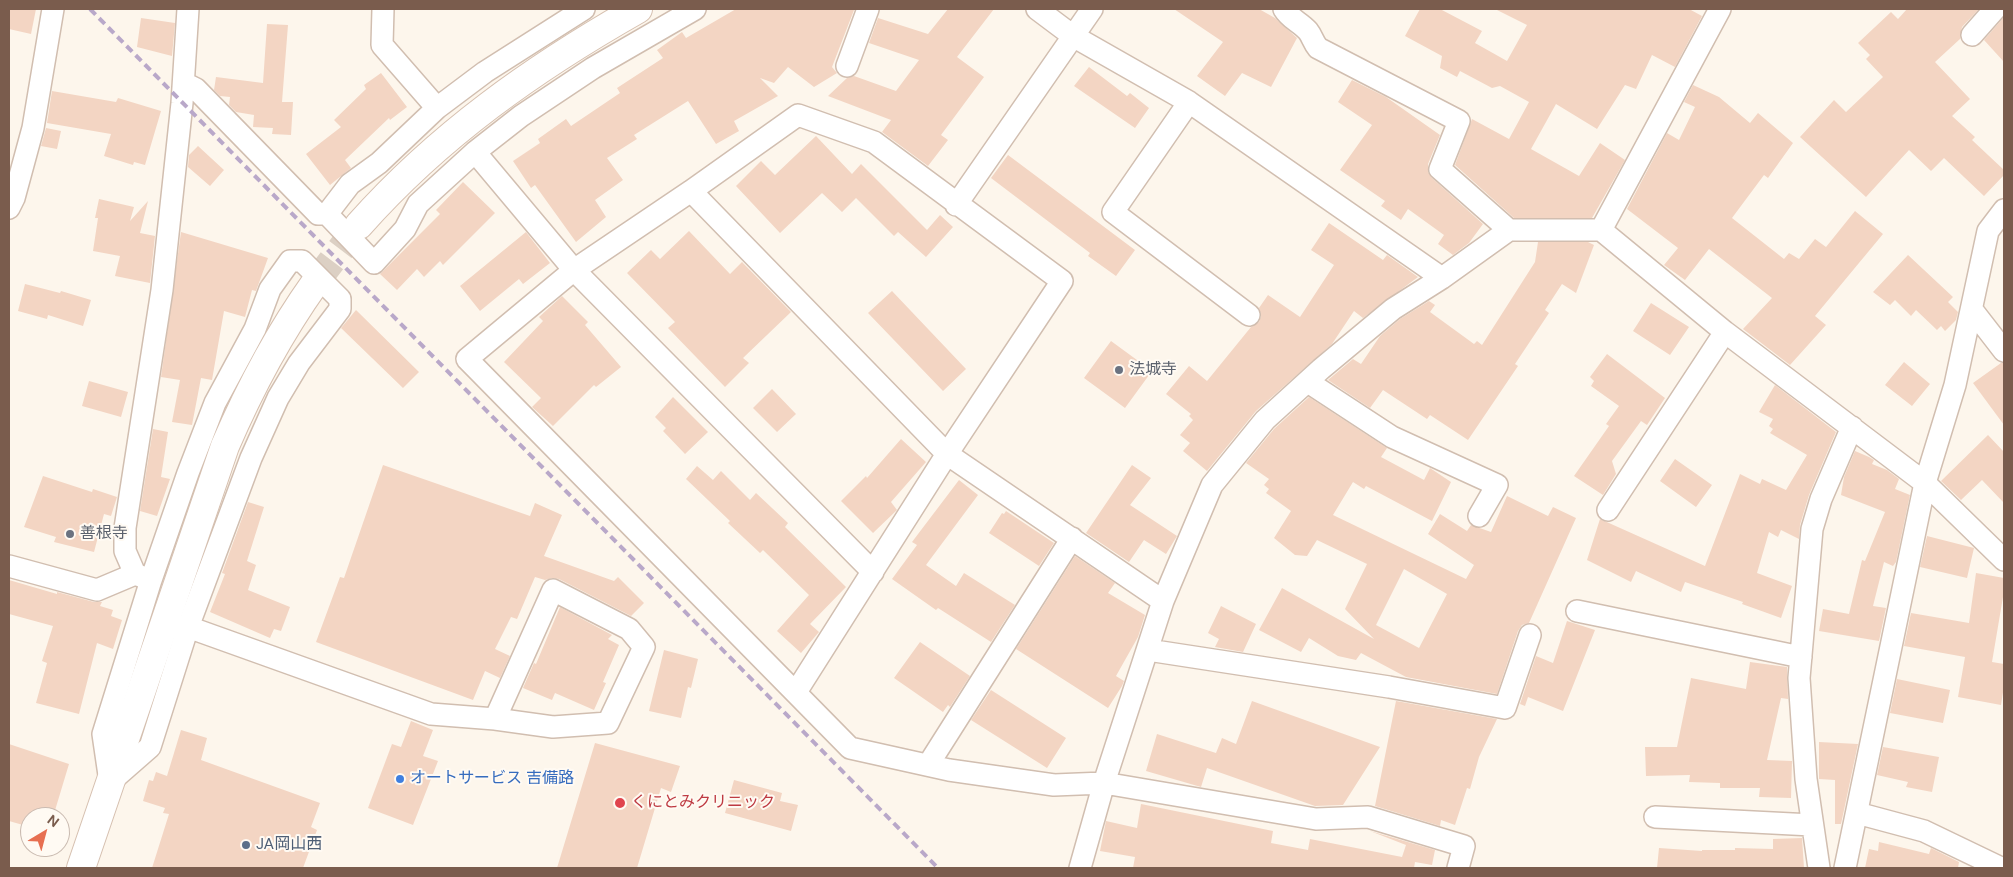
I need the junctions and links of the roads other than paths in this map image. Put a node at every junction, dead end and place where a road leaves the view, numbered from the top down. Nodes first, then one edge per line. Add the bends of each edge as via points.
1 (53, 9) edge
2 (188, 9) edge
3 (383, 9) edge
4 (584, 9) edge
5 (638, 9) edge
6 (694, 9) edge
7 (868, 9) edge
8 (1037, 9) edge
9 (1092, 9) edge
10 (1284, 9) edge
11 (1995, 9) edge
12 (1714, 11) edge
13 (1972, 35) dead end
14 (1073, 36) junction
15 (847, 66) dead end
16 (184, 83) junction
17 (1189, 102) junction
18 (437, 108) junction
19 (475, 152) junction
20 (15, 173) edge
21 (691, 191) junction
22 (956, 205) junction
23 (9, 208) edge
24 (2004, 210) edge
25 (327, 214) junction
26 (359, 225) tunnel mouth
27 (1509, 230) junction
28 (1601, 230) junction
29 (574, 270) junction
30 (1442, 278) junction
31 (315, 283) tunnel mouth
32 (1973, 311) junction
33 (1249, 315) dead end
34 (1725, 332) junction
35 (2004, 352) edge
36 (1308, 382) junction
37 (1852, 428) junction
38 (948, 454) junction
39 (1925, 482) junction
40 (1608, 510) dead end
41 (1479, 516) dead end
42 (1072, 538) junction
43 (2004, 560) edge
44 (9, 566) edge
45 (873, 572) junction
46 (143, 577) junction
47 (1163, 601) junction
48 (1577, 612) dead end
49 (188, 628) junction
50 (1530, 635) dead end
51 (1148, 650) junction
52 (1801, 657) junction
53 (796, 692) junction
54 (495, 719) junction
55 (928, 765) junction
56 (110, 782) junction
57 (1104, 783) junction
58 (1857, 813) junction
59 (1655, 817) dead end
60 (1812, 825) junction
61 (81, 868) edge
62 (1080, 868) edge
63 (1458, 868) edge
64 (1819, 868) edge
65 (1845, 868) edge
66 (2001, 868) edge

1 - 20 street via 33,128
2 - 16 street
3 - 18 street via 382,45
4 - 18 street via 499,62
5 - 26 street via 555,57 500,96 454,132 389,191
6 - 19 street via 559,90
7 - 15 street
8 - 14 street
9 - 14 street
10 - 27 street via 1310,32 1312,42 1318,48 1460,121 1440,169
11 - 13 street
12 - 28 street
14 - 17 street
14 - 22 street
16 - 25 street via 196,89 318,214
16 - 46 street via 162,290 125,528 125,551
17 - 30 street
17 - 33 street via 1113,212
18 - 25 street via 379,163 350,184
19 - 25 street via 418,204 405,229 374,263
19 - 29 street
20 - 23 street
21 - 22 street via 798,115 874,142
21 - 29 street
21 - 38 street
22 - 38 street via 1062,281
24 - 32 street via 1988,232
27 - 28 street
27 - 30 street
28 - 34 street
29 - 45 street
29 - 53 street via 466,359
30 - 36 street via 1393,309
31 - 56 street via 272,348 225,446
32 - 35 street
32 - 39 street via 1955,385
34 - 37 street
34 - 40 street
36 - 41 street via 1392,437 1497,485
36 - 47 street via 1265,420 1212,485
37 - 39 street
37 - 52 street via 1820,499 1812,529
38 - 42 street
38 - 45 street
39 - 43 street
39 - 58 street
42 - 47 street
42 - 55 street
44 - 46 street via 97,590
45 - 53 street
46 - 49 street via 216,404 255,329 270,289 290,261 302,261 340,299 340,309 278,398 240,482
46 - 56 street via 103,734
47 - 51 street
48 - 52 street
49 - 54 street via 431,714
49 - 56 street via 150,747
50 - 51 street via 1505,708
51 - 57 street
52 - 60 street via 1805,761
53 - 55 street via 850,748
54 - 54 street via 554,590 629,629 644,647 608,723 553,727
55 - 57 street via 1054,785
56 - 61 street
57 - 62 street
57 - 63 street via 1316,819 1368,817 1464,846
58 - 65 street
58 - 66 street via 1924,831
59 - 60 street
60 - 64 street

